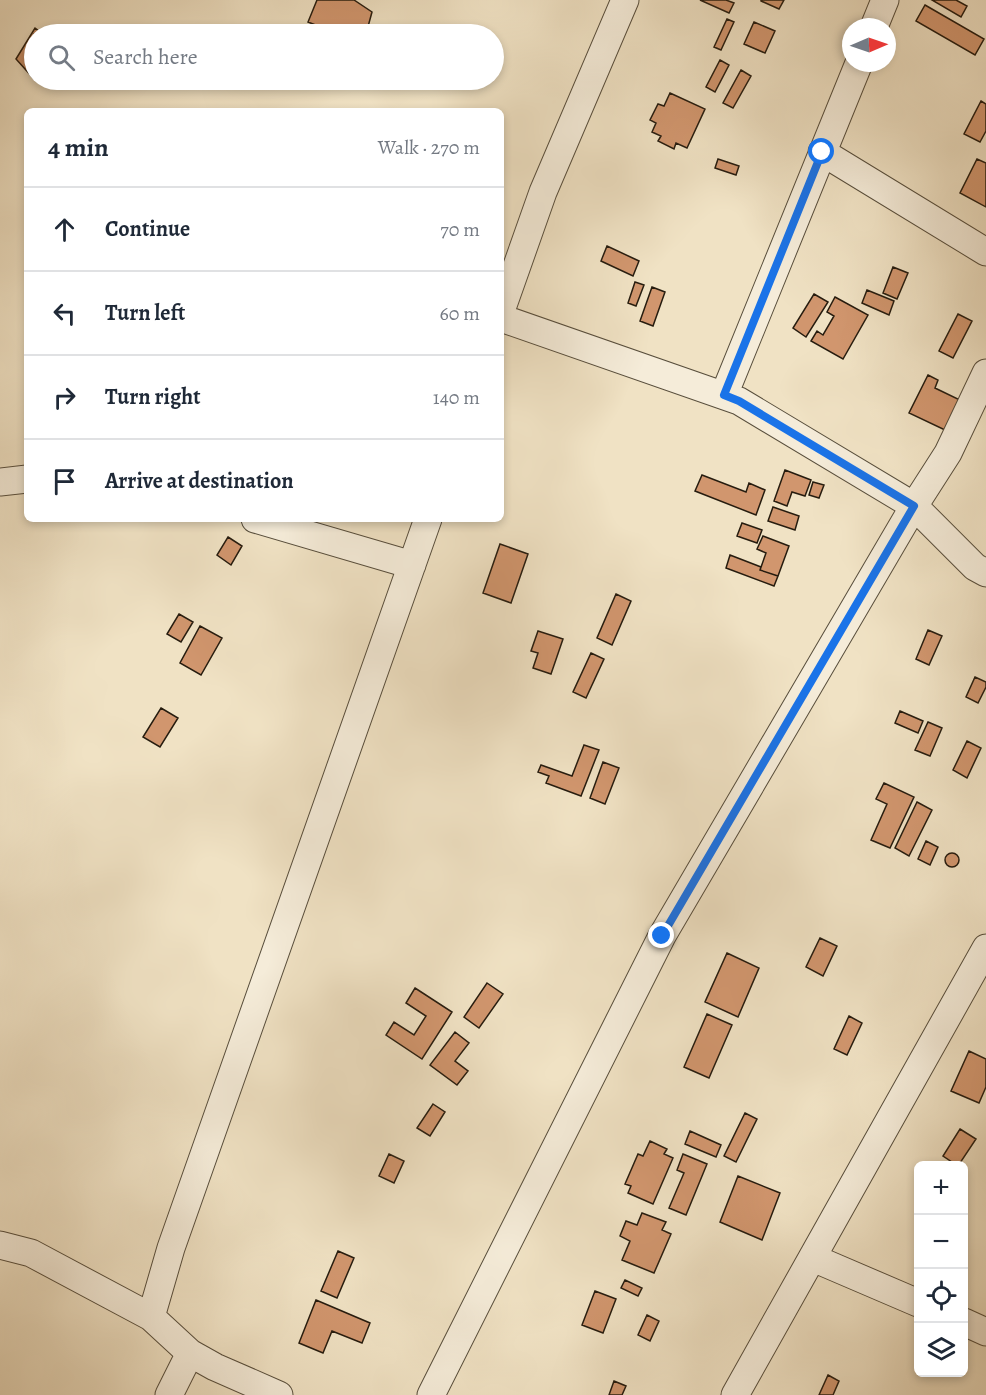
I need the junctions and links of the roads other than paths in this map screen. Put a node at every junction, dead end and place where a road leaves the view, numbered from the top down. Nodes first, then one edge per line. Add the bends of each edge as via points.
1 (625, 0) edge
2 (885, 0) edge
3 (877, 18) edge
4 (855, 72) edge
5 (822, 152) junction
6 (986, 252) edge
7 (504, 302) edge
8 (504, 319) edge
9 (986, 373) edge
10 (724, 395) junction
11 (24, 479) edge
12 (0, 482) edge
13 (914, 506) junction
14 (265, 522) edge
15 (427, 522) edge
16 (412, 565) junction
17 (986, 573) edge
18 (986, 948) edge
19 (0, 1245) edge
20 (813, 1258) junction
21 (914, 1301) edge
22 (151, 1317) junction
23 (965, 1323) edge
24 (986, 1332) edge
25 (190, 1353) junction
26 (169, 1395) edge
27 (279, 1395) edge
28 (431, 1395) edge
29 (735, 1395) edge

1 - 7 street via 543,192
2 - 3 street
4 - 5 street
5 - 6 street
5 - 10 street
8 - 10 street
9 - 13 street via 948,453
10 - 13 street
11 - 12 street
13 - 17 street via 975,567
13 - 28 street via 662,936
14 - 16 street
15 - 16 street
16 - 22 street via 171,1248
18 - 20 street
19 - 22 street via 31,1253
20 - 21 street
20 - 29 street
22 - 25 street
23 - 24 street
25 - 26 street
25 - 27 street

